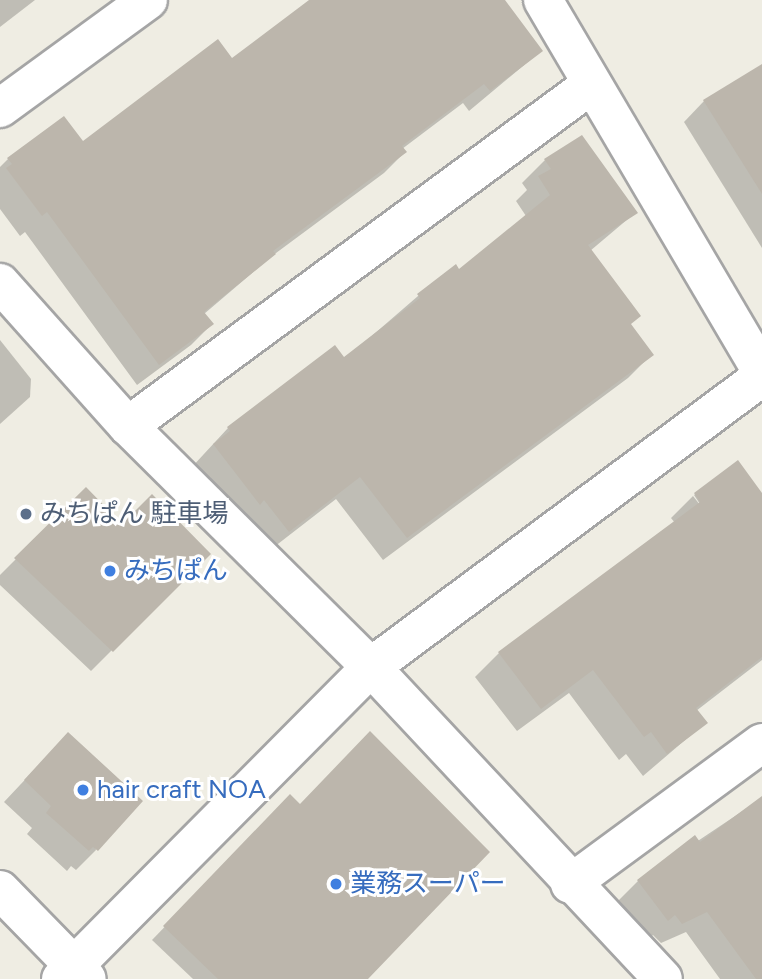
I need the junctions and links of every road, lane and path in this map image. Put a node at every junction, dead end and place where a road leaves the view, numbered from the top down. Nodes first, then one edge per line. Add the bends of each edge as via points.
1 (148, 0) edge
2 (543, 0) edge
3 (592, 84) junction
4 (0, 108) edge
5 (0, 283) edge
6 (762, 374) edge
7 (128, 426) junction
8 (371, 667) junction
9 (762, 743) edge
10 (570, 884) junction
11 (0, 890) edge
12 (73, 975) edge
13 (663, 979) edge

1 - 4 street
2 - 3 street
3 - 6 street
3 - 7 street
5 - 7 street
6 - 8 street
7 - 8 street
8 - 10 street
8 - 12 street
9 - 10 street
10 - 13 street
11 - 12 street

